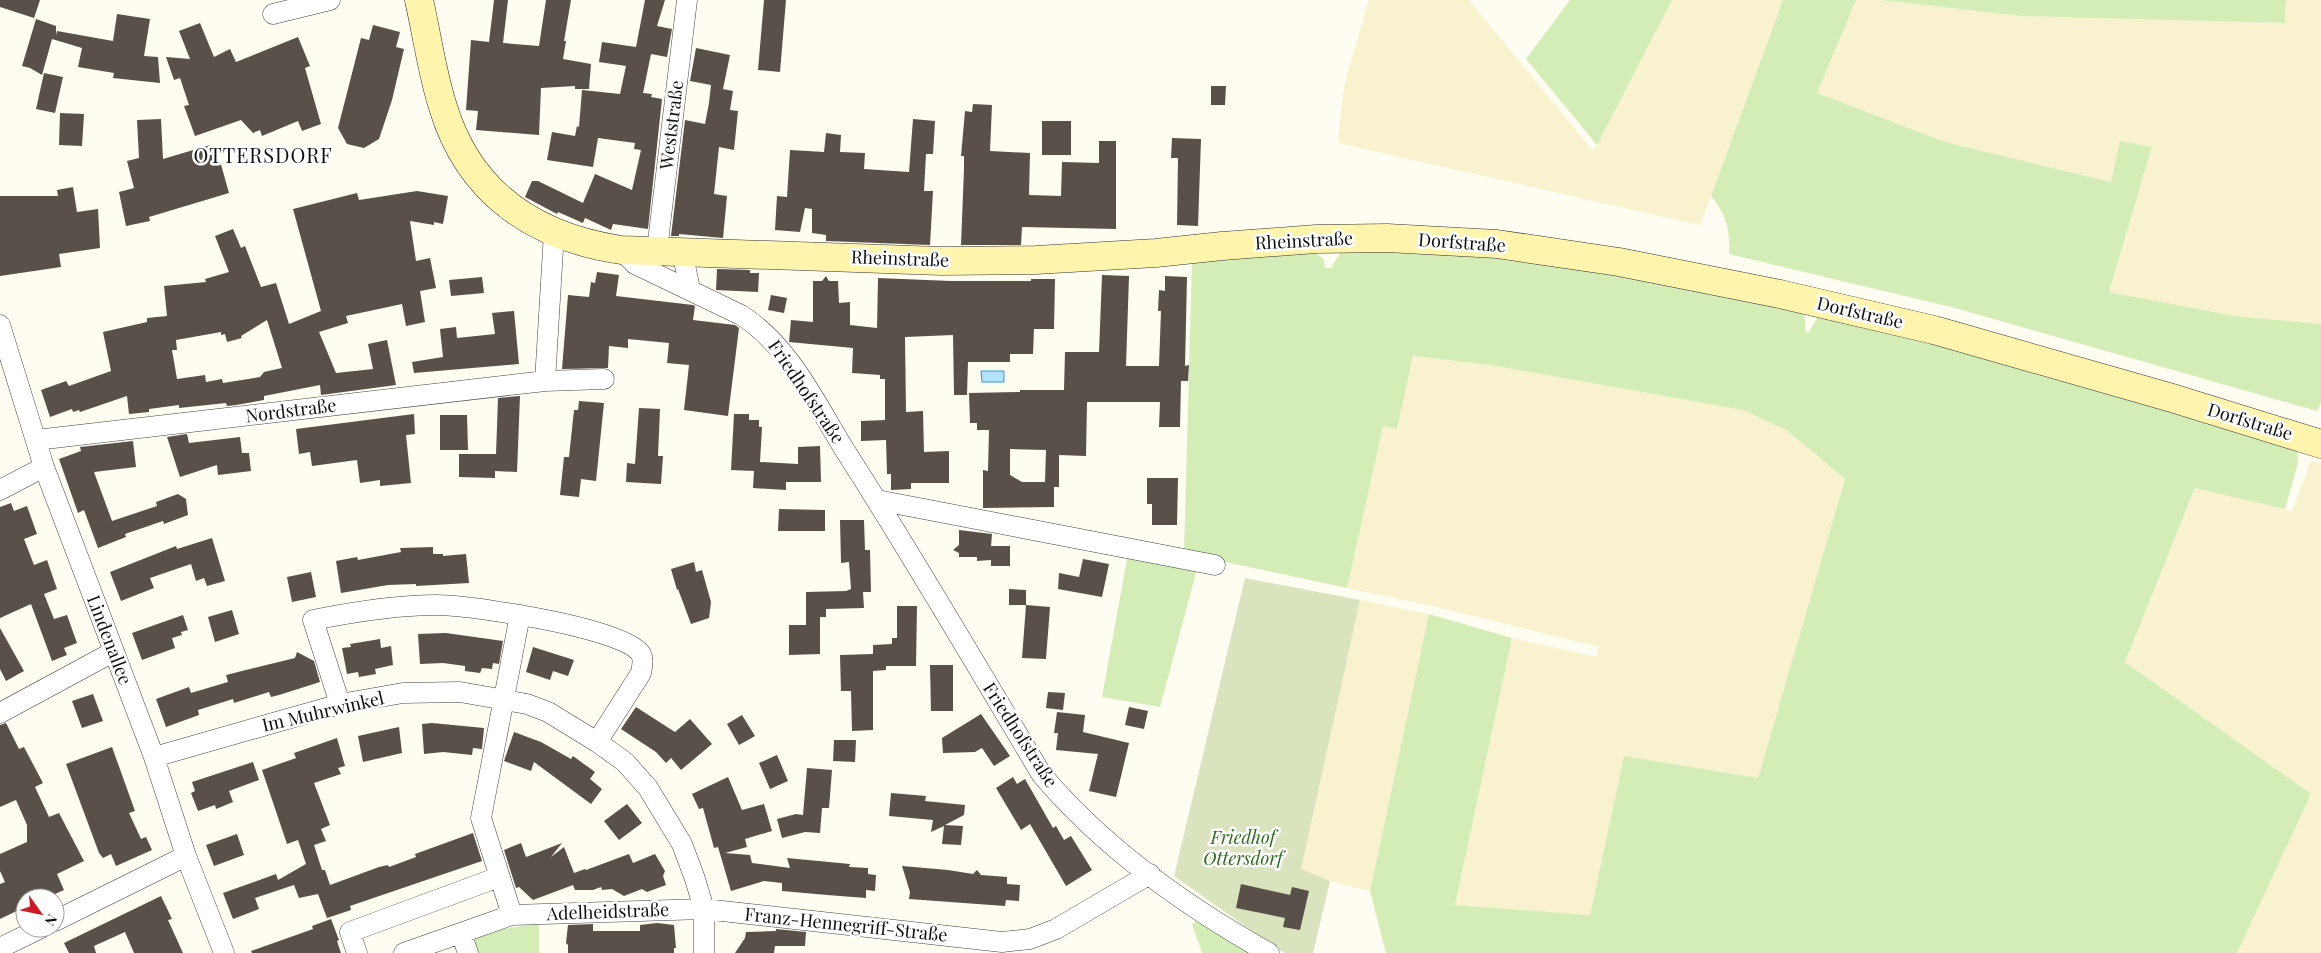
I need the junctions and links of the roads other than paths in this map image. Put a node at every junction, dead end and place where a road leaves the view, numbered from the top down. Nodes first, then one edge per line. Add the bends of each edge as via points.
1 (330, 0) edge
2 (419, 0) edge
3 (687, 0) edge
4 (273, 14) dead end
5 (554, 232) junction
6 (1387, 238) joint
7 (620, 250) junction
8 (670, 250) junction
9 (690, 289) junction
10 (0, 325) edge
11 (604, 379) dead end
12 (546, 381) junction
13 (36, 440) junction
14 (2321, 444) edge
15 (44, 467) junction
16 (0, 490) edge
17 (877, 500) junction
18 (1215, 565) dead end
19 (520, 615) junction
20 (113, 652) junction
21 (505, 698) junction
22 (340, 704) junction
23 (0, 713) edge
24 (597, 742) junction
25 (154, 757) junction
26 (186, 856) junction
27 (1150, 874) junction
28 (500, 877) junction
29 (704, 909) junction
30 (512, 915) junction
31 (65, 916) edge
32 (461, 933) junction
33 (20, 938) edge
34 (0, 948) edge
35 (224, 953) edge
36 (357, 953) edge
37 (404, 953) edge
38 (468, 953) edge
39 (704, 953) edge
40 (1269, 953) edge

1 - 4 street
2 - 5 main road, Rheinstraße via 443,108 467,160 496,197 514,211
3 - 8 street, Weststraße
5 - 7 main road, Rheinstraße via 594,246
5 - 12 street
6 - 8 main road, Rheinstraße via 1316,239 1156,254 1008,260 941,261
6 - 14 main road, Dorfstraße via 1498,244 1619,262 1780,294 1934,330
7 - 8 main road, Rheinstraße
7 - 9 street, Friedhofstraße via 634,264
8 - 9 street
9 - 17 street, Friedhofstraße via 756,325 778,346
10 - 13 street, Lindenallee
11 - 12 street, Nordstraße
12 - 13 street, Nordstraße
13 - 15 street, Lindenallee
15 - 16 street
15 - 20 street, Lindenallee
17 - 18 street
17 - 27 street, Friedhofstraße via 1042,775 1089,826
19 - 21 street
19 - 22 street via 437,605 361,611 313,620
19 - 24 street via 599,633 640,653 643,662 641,673
20 - 23 street
20 - 25 street, Lindenallee
21 - 22 street, Im Muhrwinkel via 460,692 403,693
21 - 24 street, Im Muhrwinkel via 548,712
21 - 28 street via 481,818
22 - 25 street, Im Muhrwinkel
24 - 29 street, Im Muhrwinkel via 624,762 648,788 682,844
25 - 26 street, Lindenallee
26 - 31 street
26 - 35 street, Lindenallee
27 - 29 street, Franz-Hennegriff-Straße via 1056,929 1030,940 1002,942
27 - 40 street, Friedhofstraße
28 - 30 street
28 - 36 street via 350,932
29 - 30 street, Adelheidstraße
29 - 39 street, Im Muhrwinkel
30 - 32 street, Adelheidstraße
32 - 37 street, Adelheidstraße
32 - 38 street
33 - 34 street

